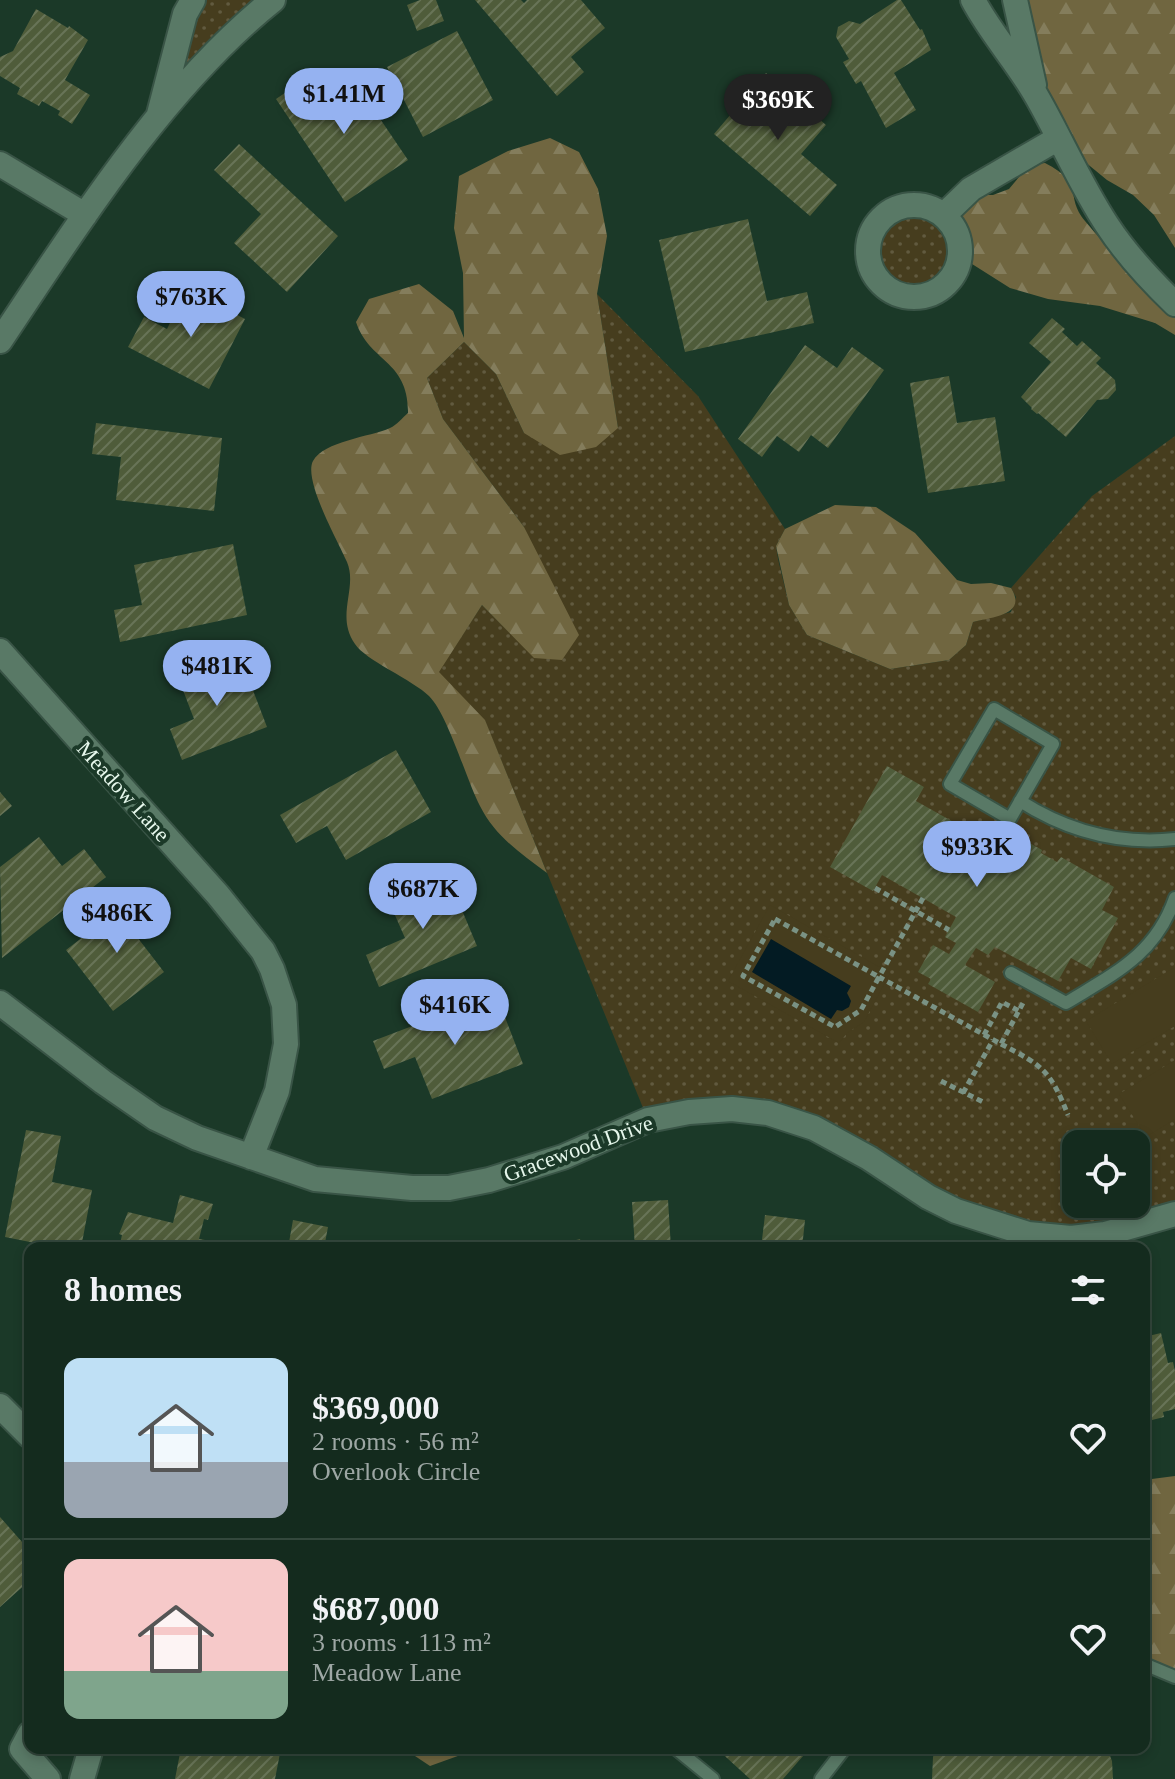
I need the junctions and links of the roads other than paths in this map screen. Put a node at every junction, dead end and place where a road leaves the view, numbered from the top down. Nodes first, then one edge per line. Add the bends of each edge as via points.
1 (193, 0) edge
2 (273, 0) edge
3 (973, 0) edge
4 (1015, 0) edge
5 (1036, 95) junction
6 (157, 120) junction
7 (1057, 139) junction
8 (0, 164) edge
9 (85, 215) junction
10 (944, 215) dead end
11 (1175, 304) edge
12 (0, 341) edge
13 (0, 651) edge
14 (1020, 801) junction
15 (1175, 839) edge
16 (1175, 898) edge
17 (1011, 973) dead end
18 (0, 1003) edge
19 (251, 1157) junction
20 (1175, 1214) edge
21 (0, 1406) edge
22 (24, 1430) edge
23 (1150, 1667) edge
24 (1175, 1677) edge
25 (26, 1754) edge
26 (89, 1754) edge
27 (682, 1754) edge
28 (840, 1754) edge
29 (48, 1779) edge
30 (82, 1779) edge
31 (713, 1779) edge
32 (821, 1779) edge

1 - 6 street
2 - 6 street via 237,29
3 - 5 street
4 - 5 street
5 - 7 street
6 - 9 street
7 - 10 street via 971,189
7 - 11 street via 1113,233
8 - 9 street
9 - 12 street
13 - 19 street, Meadow Lane via 218,895 272,969 284,1005 286,1044 277,1091
14 - 14 lane via 1010,819 950,784 994,709 1053,744
14 - 15 lane via 1084,832 1117,839
16 - 17 lane via 1158,936 1144,952 1066,1003
18 - 19 street, Gracewood Drive via 155,1118
19 - 20 street, Gracewood Drive via 315,1179 449,1188 563,1157 648,1120 732,1109 768,1113 814,1128 956,1211 1028,1234 1105,1234
21 - 22 street
23 - 24 lane
25 - 29 street
26 - 30 street
27 - 31 lane
28 - 32 lane

